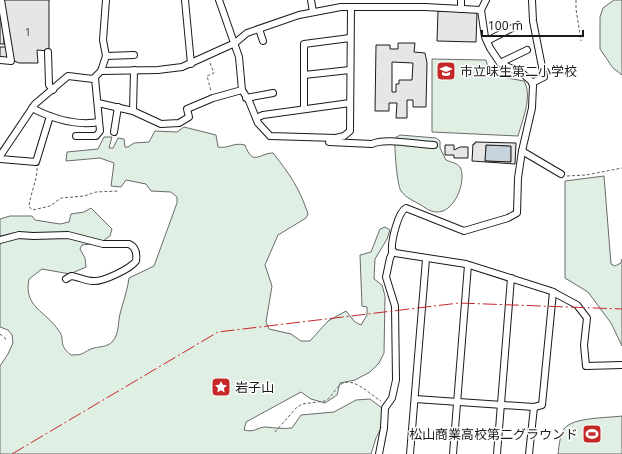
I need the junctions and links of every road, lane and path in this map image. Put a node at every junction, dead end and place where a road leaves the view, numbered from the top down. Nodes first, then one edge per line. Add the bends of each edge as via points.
1 (1, 0) edge
2 (106, 0) edge
3 (185, 0) edge
4 (219, 0) edge
5 (311, 0) edge
6 (426, 0) edge
7 (461, 0) edge
8 (486, 0) edge
9 (532, 0) edge
10 (576, 0) edge
11 (358, 3) edge
12 (392, 3) edge
13 (351, 7) junction
14 (425, 7) junction
15 (461, 9) junction
16 (481, 10) junction
17 (312, 12) junction
18 (518, 25) dead end
19 (259, 29) junction
20 (350, 38) junction
21 (263, 41) dead end
22 (487, 41) junction
23 (581, 41) dead end
24 (235, 43) junction
25 (527, 50) dead end
26 (48, 52) dead end
27 (134, 55) dead end
28 (106, 56) junction
29 (208, 56) junction
30 (0, 60) edge
31 (500, 63) junction
32 (191, 64) junction
33 (134, 70) junction
34 (350, 70) junction
35 (101, 71) junction
36 (304, 75) junction
37 (95, 78) junction
38 (532, 83) junction
39 (53, 90) junction
40 (242, 90) junction
41 (272, 93) dead end
42 (213, 98) junction
43 (246, 98) junction
44 (98, 103) junction
45 (350, 103) junction
46 (118, 107) junction
47 (32, 108) junction
48 (304, 110) junction
49 (134, 111) junction
50 (50, 116) junction
51 (256, 118) junction
52 (100, 122) junction
53 (114, 132) dead end
54 (76, 136) dead end
55 (322, 137) junction
56 (434, 146) dead end
57 (522, 151) junction
58 (0, 156) edge
59 (0, 159) edge
60 (36, 162) junction
61 (622, 168) edge
62 (561, 174) joint
63 (119, 191) dead end
64 (0, 240) edge
65 (393, 252) junction
66 (426, 259) junction
67 (468, 265) junction
68 (511, 278) junction
69 (66, 279) dead end
70 (553, 292) junction
71 (0, 334) edge
72 (6, 341) dead end
73 (622, 365) edge
74 (415, 399) junction
75 (458, 401) junction
76 (501, 404) junction
77 (386, 405) junction
78 (534, 407) junction
79 (275, 432) dead end
80 (379, 454) edge
81 (410, 454) edge
82 (453, 454) edge
83 (497, 454) edge
84 (529, 454) edge

1 - 30 street via 11,61
2 - 28 street via 103,40
3 - 32 street
4 - 24 street
5 - 17 street
6 - 14 street
7 - 15 street
8 - 16 street
9 - 38 street via 533,22 544,77
10 - 23 path
11 - 12 street
11 - 13 street
12 - 14 street
13 - 17 street
13 - 20 street
14 - 15 street
15 - 16 street
16 - 22 street
17 - 19 street
18 - 22 street
19 - 21 street
19 - 24 street via 247,33
20 - 34 street
20 - 36 street via 304,44
22 - 31 street
24 - 29 street
24 - 40 street
25 - 31 street
26 - 39 street via 49,85
27 - 28 street
28 - 35 street
29 - 32 street
29 - 42 path via 214,73 207,76
31 - 38 street via 523,74
32 - 33 street via 171,69
33 - 35 street
33 - 49 street
34 - 36 street
34 - 45 street
35 - 37 street
36 - 48 street
37 - 39 street via 68,76
37 - 44 street
38 - 57 street via 532,108
39 - 47 street
40 - 42 street
40 - 43 street
41 - 43 street
42 - 49 street via 187,109 189,114 186,120 169,125 156,122
43 - 51 street
44 - 46 street
44 - 52 street
45 - 48 street
45 - 55 street via 348,134 341,137
46 - 49 street
46 - 53 street
47 - 50 street
47 - 58 street
48 - 51 street
50 - 52 street via 68,122
50 - 60 street
51 - 55 street via 258,124 270,136
52 - 54 street via 99,134 96,136
55 - 56 street via 328,141 372,144 376,141 390,141
57 - 62 street
57 - 65 street via 518,178 518,209 514,216 464,231 406,208 398,219
59 - 60 street
60 - 63 path via 31,210 45,208 61,198
61 - 62 path via 581,176
64 - 69 street via 19,235 68,235 95,242 134,246 136,261 127,269 94,281 71,276
65 - 66 street
65 - 77 street via 386,277 395,306 396,380 392,398
66 - 67 street
66 - 74 street
67 - 68 street
67 - 75 street
68 - 70 street
68 - 76 street
70 - 73 street via 577,305 587,318 584,345 586,366
70 - 78 street via 542,405
71 - 72 path
74 - 75 street
74 - 81 street
75 - 76 street
75 - 82 street
76 - 78 street
76 - 83 street
77 - 79 path via 353,383 344,383 325,401 302,404 296,408
77 - 80 street
78 - 84 street

